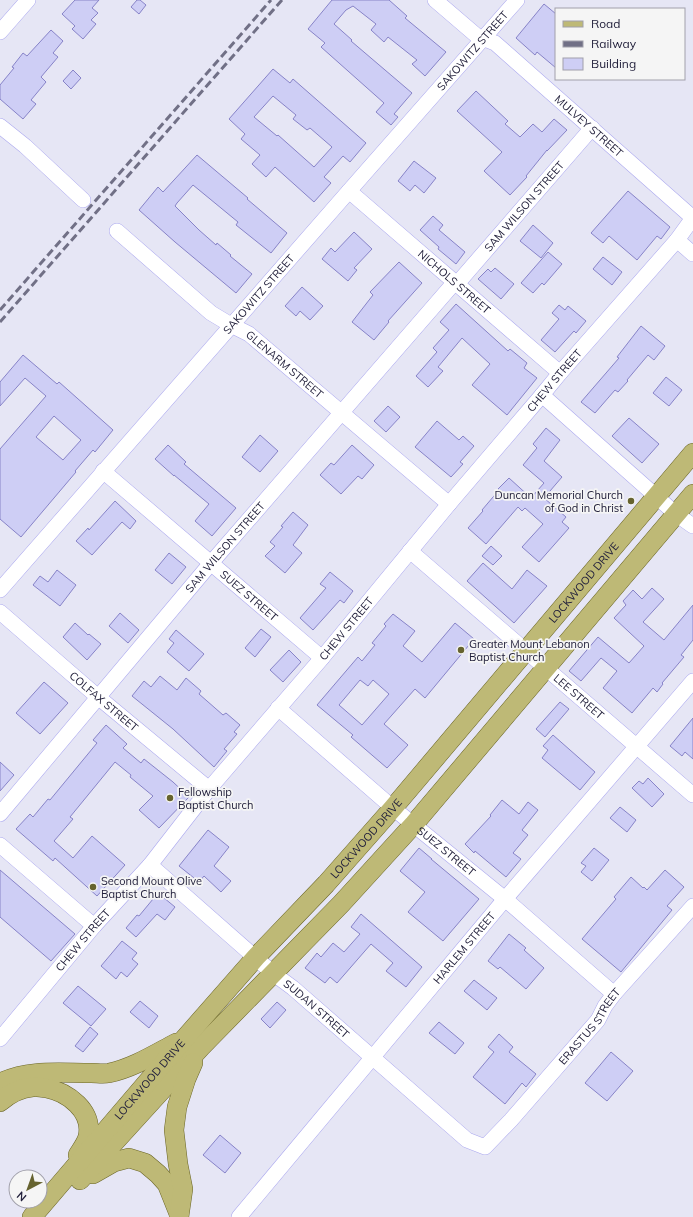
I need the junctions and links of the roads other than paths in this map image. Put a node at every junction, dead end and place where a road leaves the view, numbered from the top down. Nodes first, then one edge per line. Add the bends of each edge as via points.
1 (28, 0) edge
2 (435, 0) edge
3 (517, 0) edge
4 (0, 32) edge
5 (483, 39) junction
6 (0, 126) edge
7 (592, 128) junction
8 (349, 191) junction
9 (83, 200) dead end
10 (693, 218) edge
11 (117, 231) dead end
12 (677, 240) junction
13 (693, 254) edge
14 (455, 284) junction
15 (231, 326) junction
16 (560, 373) junction
17 (542, 395) junction
18 (341, 414) junction
19 (693, 453) edge
20 (103, 471) junction
21 (693, 494) edge
22 (657, 496) junction
23 (449, 504) junction
24 (676, 514) junction
25 (693, 526) edge
26 (410, 551) junction
27 (211, 563) junction
28 (0, 590) edge
29 (0, 612) edge
30 (526, 650) junction
31 (322, 658) junction
32 (546, 668) junction
33 (693, 681) edge
34 (98, 697) junction
35 (278, 708) junction
36 (638, 746) junction
37 (209, 789) junction
38 (693, 794) edge
39 (394, 808) junction
40 (0, 814) edge
41 (414, 824) junction
42 (0, 845) edge
43 (150, 865) junction
44 (504, 899) junction
45 (693, 906) edge
46 (94, 926) junction
47 (256, 957) junction
48 (274, 974) junction
49 (614, 994) junction
50 (0, 1039) edge
51 (193, 1043) junction
52 (373, 1058) junction
53 (0, 1083) edge
54 (0, 1102) edge
55 (485, 1147) joint
56 (72, 1181) junction
57 (179, 1216) edge
58 (32, 1217) edge
59 (49, 1217) edge
60 (239, 1217) edge

1 - 4 street
2 - 5 street, MULVEY STREET
3 - 5 street, SAKOWITZ STREET
5 - 7 street, MULVEY STREET via 495,42
5 - 8 street, SAKOWITZ STREET
6 - 9 street
7 - 10 street, MULVEY STREET
7 - 14 street, SAM WILSON STREET
8 - 14 street, NICHOLS STREET
8 - 15 street, SAKOWITZ STREET
10 - 12 street, CHEW STREET
11 - 15 street, GLENARM STREET via 211,313
12 - 13 street
12 - 16 street, CHEW STREET
14 - 16 street, NICHOLS STREET
14 - 18 street, SAM WILSON STREET
15 - 18 street, GLENARM STREET via 249,334
15 - 20 street, SAKOWITZ STREET
16 - 17 street, CHEW STREET
17 - 22 street
17 - 23 street, CHEW STREET
18 - 23 street, GLENARM STREET
18 - 27 street, SAM WILSON STREET
19 - 22 main road, LOCKWOOD DRIVE
20 - 27 street, SUEZ STREET
20 - 28 street, SAKOWITZ STREET
21 - 24 main road, LOCKWOOD DRIVE
22 - 24 street
22 - 30 main road, LOCKWOOD DRIVE
23 - 26 street, CHEW STREET
24 - 25 street
24 - 32 main road, LOCKWOOD DRIVE
26 - 30 street, LEE STREET
26 - 31 street, CHEW STREET
27 - 31 street, SUEZ STREET
27 - 34 street, SAM WILSON STREET
29 - 34 street, COLFAX STREET
30 - 32 street, LEE STREET
30 - 39 main road, LOCKWOOD DRIVE
31 - 35 street, CHEW STREET
32 - 36 street, LEE STREET
32 - 41 main road, LOCKWOOD DRIVE
33 - 36 street, HARLEM STREET
34 - 37 street, COLFAX STREET
34 - 40 street, SAM WILSON STREET
35 - 37 street, CHEW STREET
35 - 39 street, SUEZ STREET
36 - 38 street, LEE STREET
36 - 44 street, HARLEM STREET
37 - 43 street, CHEW STREET
39 - 41 street, SUEZ STREET
39 - 47 main road, LOCKWOOD DRIVE
41 - 44 street, SUEZ STREET
41 - 48 main road, LOCKWOOD DRIVE
42 - 46 street
43 - 46 street, CHEW STREET
43 - 47 street, SUDAN STREET
44 - 49 street, SUEZ STREET
44 - 52 street, HARLEM STREET
45 - 49 street, ERASTUS STREET
46 - 50 street, CHEW STREET
47 - 48 street, SUDAN STREET
47 - 51 main road, LOCKWOOD DRIVE
48 - 51 main road, LOCKWOOD DRIVE
48 - 52 street, SUDAN STREET
49 - 55 street, ERASTUS STREET via 598,1020
51 - 53 main road via 113,1072 49,1072 17,1076
51 - 56 main road, LOCKWOOD DRIVE
51 - 57 main road via 174,1130 183,1189
52 - 55 street, SUDAN STREET via 467,1140
52 - 60 street, HARLEM STREET
54 - 56 main road via 19,1090 35,1086 64,1094 78,1105 87,1118 88,1136
56 - 57 main road via 129,1158 145,1163 167,1184
56 - 58 main road, LOCKWOOD DRIVE
56 - 59 main road, LOCKWOOD DRIVE

